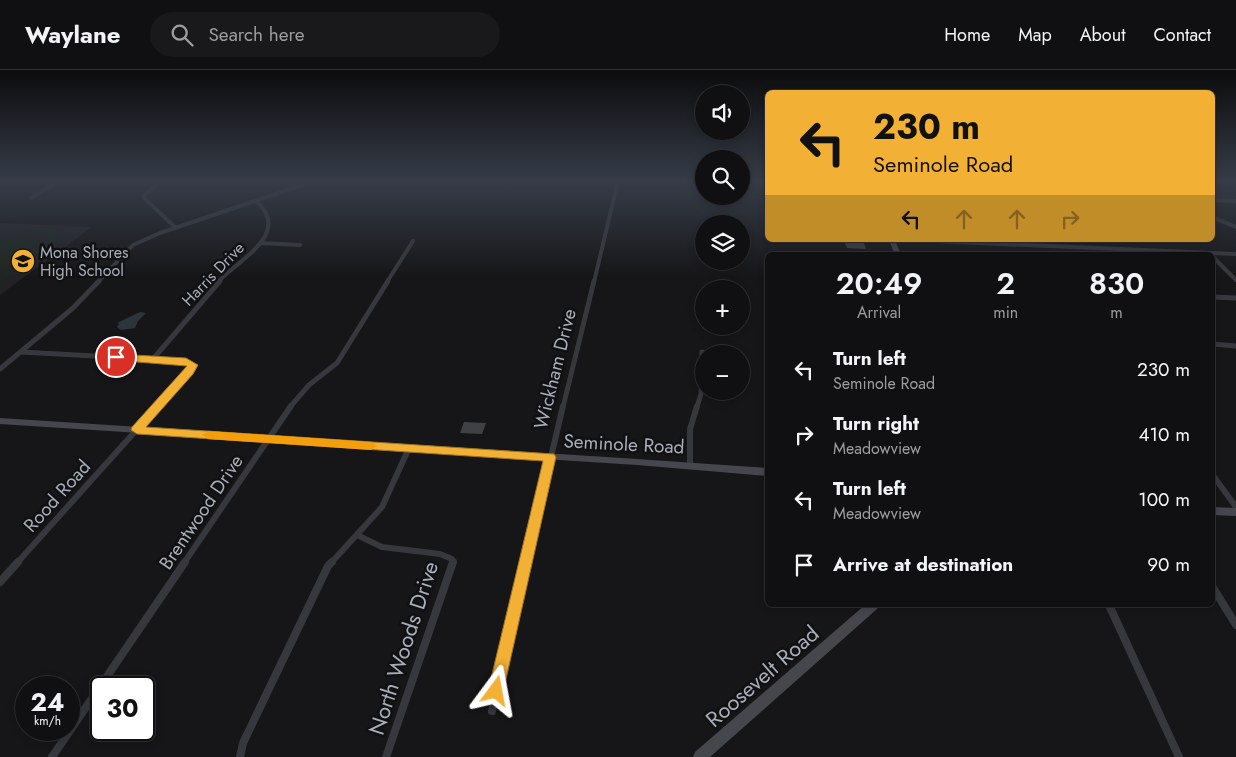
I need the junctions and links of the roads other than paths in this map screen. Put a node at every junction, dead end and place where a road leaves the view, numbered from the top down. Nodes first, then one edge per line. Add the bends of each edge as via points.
1 (160, 213) edge
2 (223, 213) edge
3 (268, 213) edge
4 (611, 213) edge
5 (1215, 218) edge
6 (1236, 227) edge
7 (176, 228) junction
8 (413, 241) dead end
9 (950, 242) edge
10 (261, 244) junction
11 (300, 245) dead end
12 (1151, 252) edge
13 (1236, 254) edge
14 (1215, 255) edge
15 (1215, 259) edge
16 (1236, 280) edge
17 (1215, 297) edge
18 (1236, 298) edge
19 (1215, 344) edge
20 (1236, 346) edge
21 (21, 352) junction
22 (152, 359) junction
23 (0, 369) edge
24 (699, 400) edge
25 (0, 421) edge
26 (137, 430) junction
27 (270, 439) junction
28 (409, 448) junction
29 (550, 457) junction
30 (690, 466) junction
31 (765, 472) edge
32 (1215, 478) edge
33 (1236, 507) edge
34 (1215, 511) edge
35 (1236, 512) edge
36 (357, 535) junction
37 (0, 582) edge
38 (1215, 591) edge
39 (870, 607) edge
40 (1110, 607) edge
41 (1236, 625) edge
42 (492, 711) dead end
43 (52, 757) edge
44 (240, 757) edge
45 (386, 757) edge
46 (700, 757) edge
47 (1179, 757) edge

1 - 7 street
2 - 7 street
3 - 10 street, Harris Drive via 268,231
4 - 29 street, Wickham Drive
5 - 6 street
7 - 21 street via 133,245 73,308
8 - 27 street, Brentwood Drive via 337,363 292,404
9 - 12 street
10 - 11 street
10 - 22 street, Harris Drive via 227,273
13 - 14 street
15 - 16 street
17 - 18 street
19 - 20 street
21 - 22 street
21 - 23 street
22 - 26 street, Rood Road via 186,361 193,365
24 - 30 street via 690,429
25 - 26 street, Seminole Road
26 - 27 street, Seminole Road
26 - 37 street, Rood Road
27 - 28 street, Seminole Road
27 - 43 street, Brentwood Drive
28 - 29 street, Seminole Road
28 - 36 street via 382,507
29 - 30 street, Seminole Road
29 - 42 street, Wickham Drive
30 - 31 street, Seminole Road
32 - 33 street
34 - 35 street
36 - 44 street via 328,566 243,743
36 - 45 street, North Woods Drive via 382,547 440,554 452,559
38 - 41 street
39 - 46 street, Roosevelt Road
40 - 47 street

